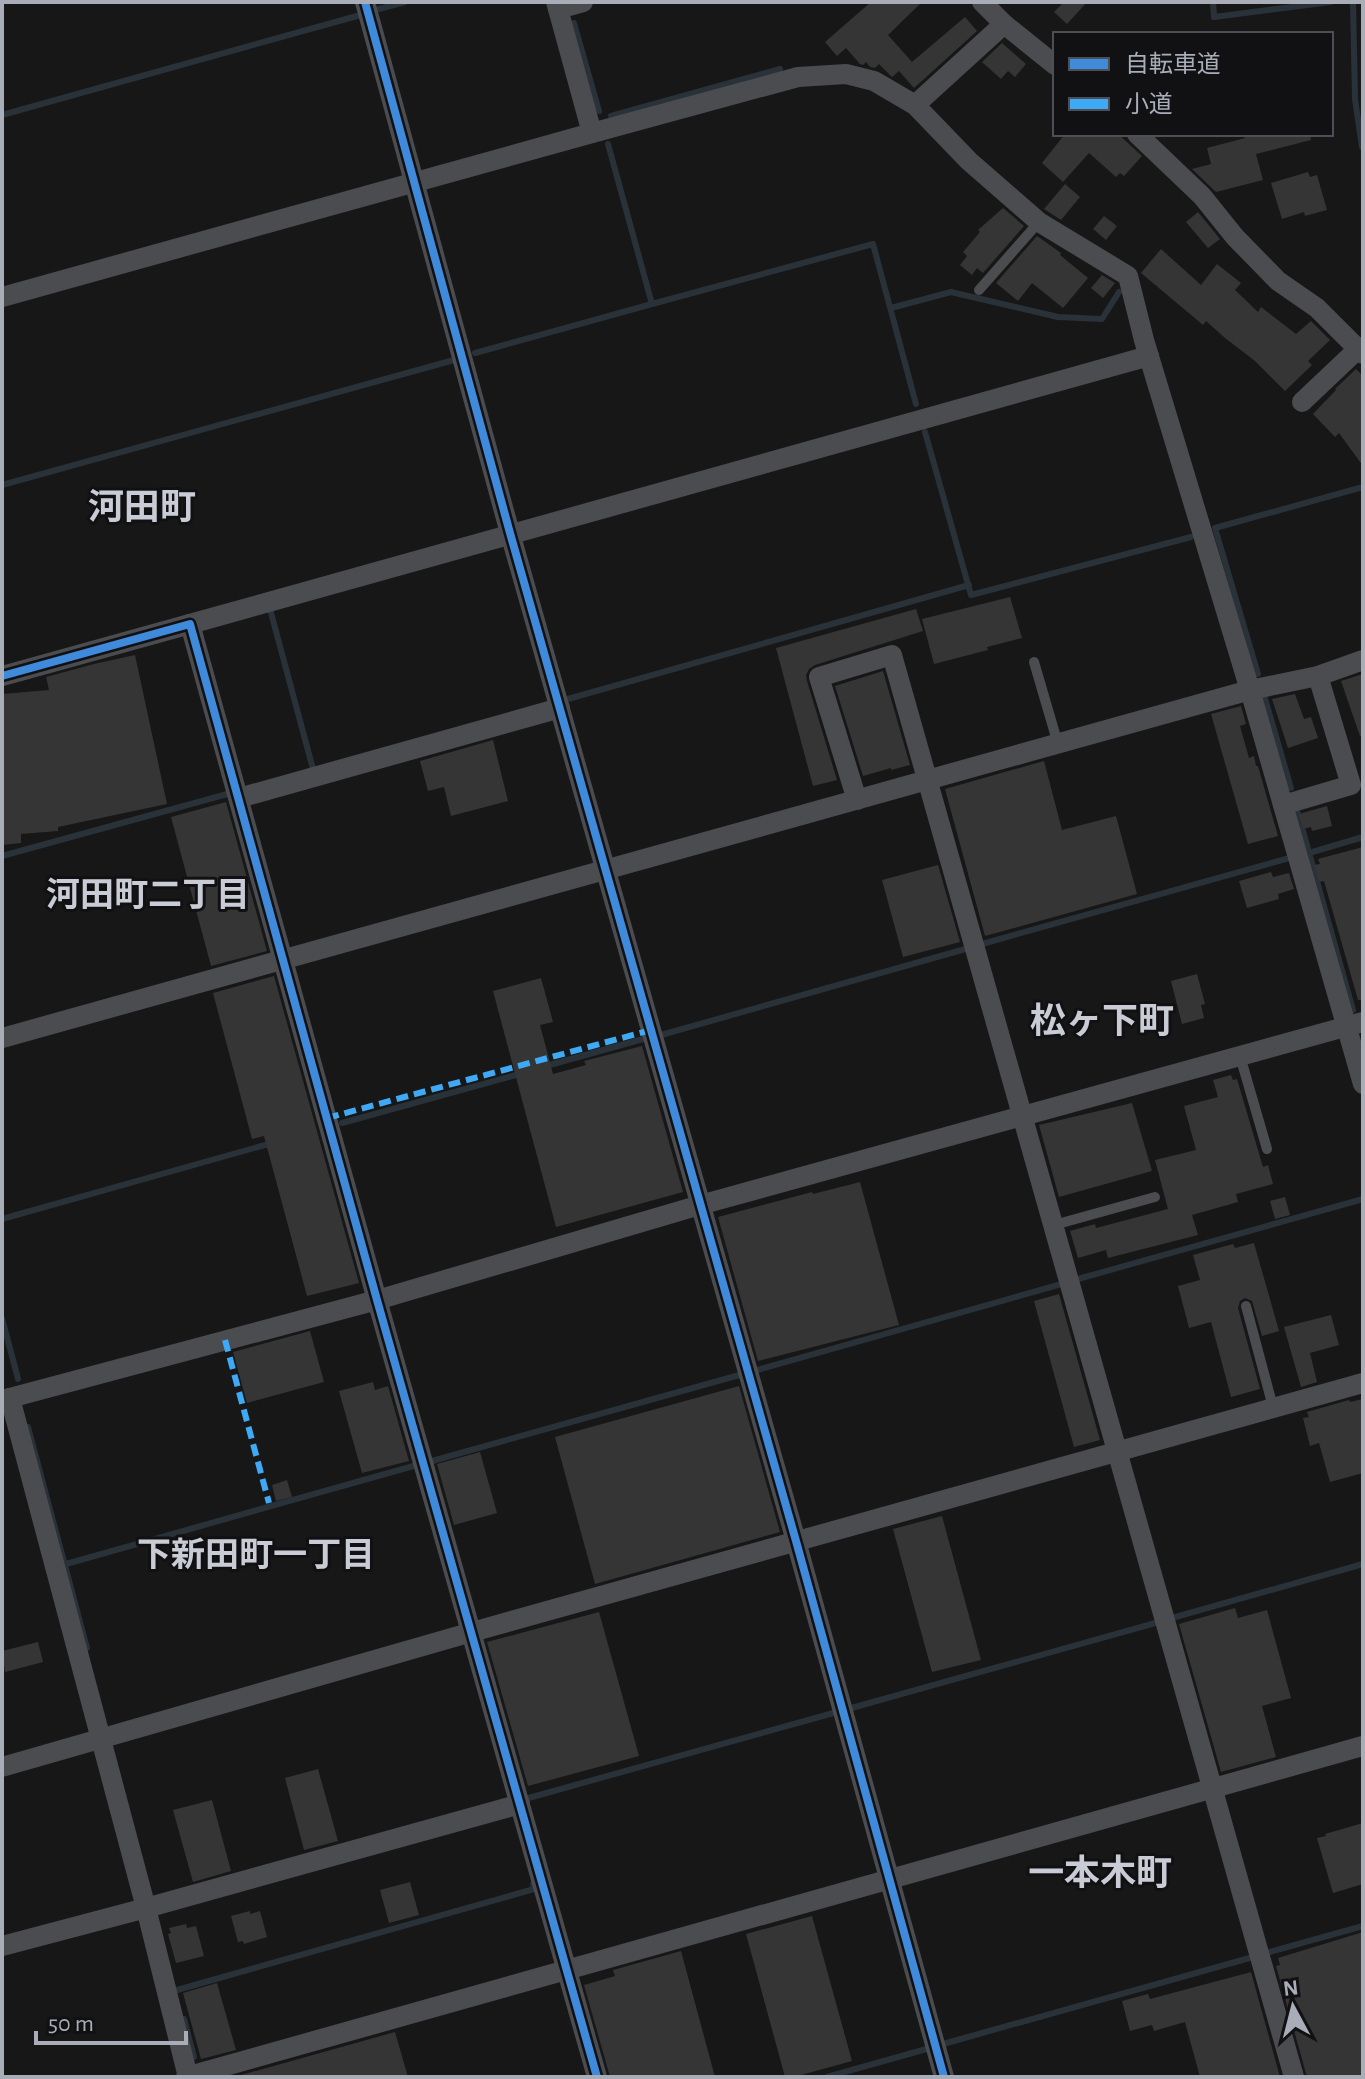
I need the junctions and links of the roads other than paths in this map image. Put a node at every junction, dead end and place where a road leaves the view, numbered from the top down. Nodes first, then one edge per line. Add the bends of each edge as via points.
1 (365, 2) edge
2 (583, 2) edge
3 (982, 2) edge
4 (557, 6) edge
5 (1004, 24) junction
6 (1053, 63) edge
7 (915, 105) junction
8 (592, 133) junction
9 (1139, 136) edge
10 (415, 182) junction
11 (1039, 222) junction
12 (979, 290) dead end
13 (2, 297) edge
14 (1360, 351) edge
15 (1149, 356) junction
16 (1302, 402) dead end
17 (510, 533) junction
18 (190, 624) junction
19 (1363, 660) edge
20 (1034, 662) dead end
21 (2, 676) edge
22 (1318, 676) junction
23 (1250, 690) junction
24 (560, 708) junction
25 (1058, 744) junction
26 (928, 781) junction
27 (239, 798) junction
28 (857, 800) junction
29 (1283, 805) junction
30 (605, 868) junction
31 (284, 958) junction
32 (1355, 1024) edge
33 (2, 1038) edge
34 (1240, 1056) junction
35 (1363, 1084) edge
36 (1023, 1115) junction
37 (1267, 1149) dead end
38 (1155, 1197) dead end
39 (700, 1205) junction
40 (1054, 1225) junction
41 (377, 1300) junction
42 (1246, 1306) dead end
43 (1363, 1383) edge
44 (6, 1399) edge
45 (1273, 1407) junction
46 (1118, 1451) junction
47 (796, 1541) junction
48 (472, 1632) junction
49 (101, 1738) junction
50 (1363, 1746) edge
51 (2, 1767) edge
52 (1213, 1788) junction
53 (520, 1804) junction
54 (889, 1879) junction
55 (146, 1908) junction
56 (2, 1946) edge
57 (567, 1970) junction
58 (187, 2077) edge
59 (597, 2077) edge
60 (944, 2077) edge
61 (1294, 2077) edge

1 - 10 street
2 - 4 street
3 - 5 street
4 - 8 street
5 - 6 street
5 - 7 street
7 - 8 street via 874,81 821,75
7 - 11 street
8 - 10 street
9 - 14 street via 1278,281 1317,308
10 - 13 street
10 - 17 street
11 - 12 lane
11 - 15 street via 1128,276
14 - 16 street
15 - 17 street
15 - 23 street
17 - 18 street
17 - 24 street
18 - 21 street
18 - 27 street
19 - 22 street
20 - 25 lane
22 - 23 street
22 - 29 street via 1351,785
23 - 25 street
23 - 29 street
24 - 27 street
24 - 30 street
25 - 26 street
26 - 28 street
26 - 28 street via 892,655 819,677
26 - 36 street
27 - 31 street
28 - 30 street
29 - 32 street
30 - 31 street
30 - 39 street
31 - 33 street
31 - 41 street
32 - 34 street
32 - 35 street
34 - 36 street
34 - 37 lane
36 - 39 street
36 - 40 street
38 - 40 lane
39 - 41 street
39 - 47 street
40 - 46 street
41 - 44 street
41 - 48 street
42 - 45 lane
43 - 45 street
44 - 49 street
45 - 46 street
46 - 47 street
46 - 52 street
47 - 48 street
47 - 54 street
48 - 49 street
48 - 53 street
49 - 51 street
49 - 55 street
50 - 52 street
52 - 54 street
52 - 61 street
53 - 55 street
53 - 57 street
54 - 57 street
54 - 60 street
55 - 56 street
55 - 58 street
57 - 58 street
57 - 59 street

